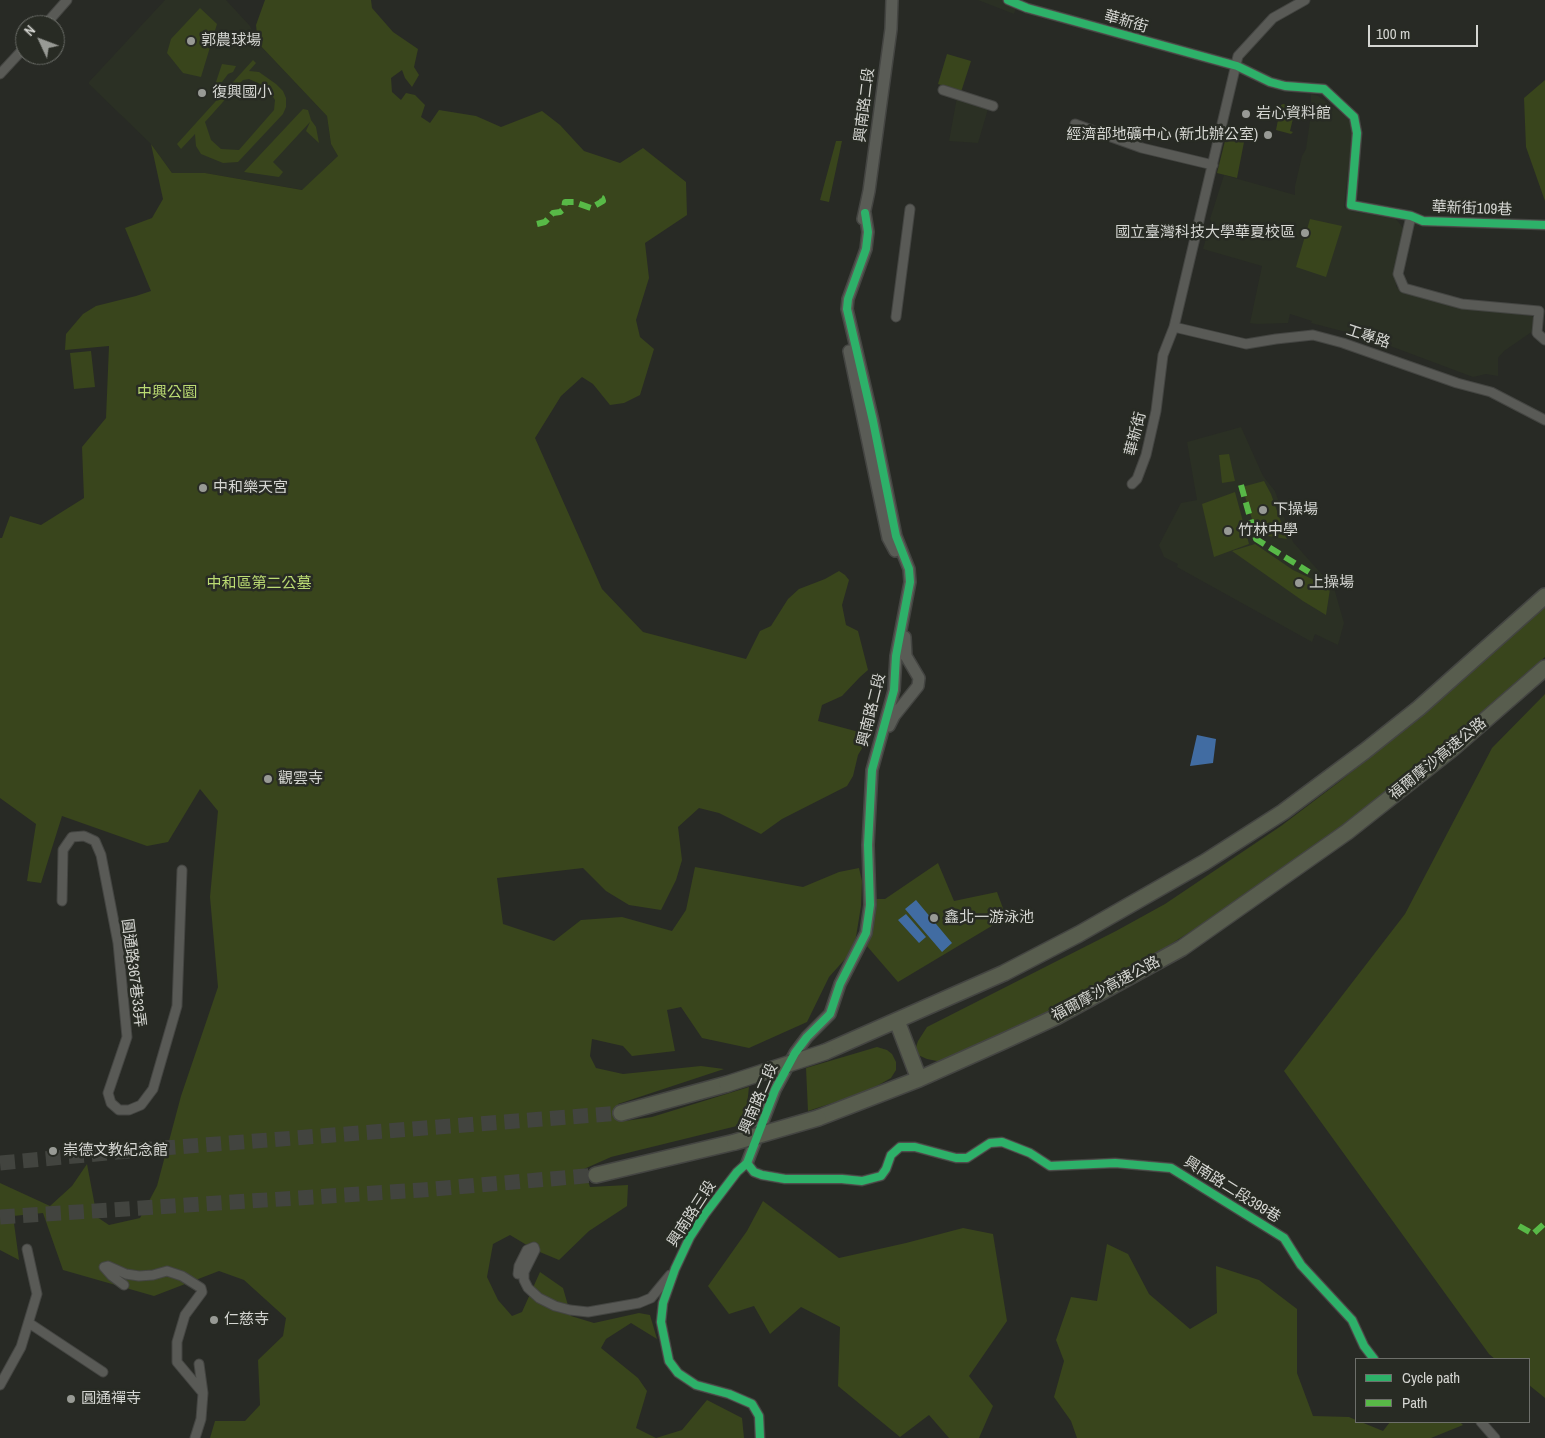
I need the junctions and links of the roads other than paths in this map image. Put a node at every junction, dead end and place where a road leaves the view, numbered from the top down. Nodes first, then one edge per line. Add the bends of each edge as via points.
1 (67, 0) edge
2 (892, 0) edge
3 (1008, 0) edge
4 (1305, 0) edge
5 (54, 15) edge
6 (15, 58) edge
7 (1237, 66) junction
8 (0, 74) edge
9 (943, 90) dead end
10 (993, 106) dead end
11 (1075, 124) dead end
12 (1213, 165) junction
13 (910, 209) dead end
14 (1411, 216) junction
15 (1545, 225) edge
16 (896, 317) dead end
17 (1174, 327) junction
18 (1545, 340) edge
19 (1545, 420) edge
20 (1132, 484) dead end
21 (1545, 596) edge
22 (904, 614) junction
23 (1545, 668) edge
24 (876, 749) junction
25 (182, 870) dead end
26 (62, 901) dead end
27 (897, 1021) junction
28 (919, 1079) junction
29 (622, 1113) tunnel mouth
30 (747, 1163) junction
31 (596, 1175) tunnel mouth
32 (27, 1248) dead end
33 (675, 1269) junction
34 (518, 1274) dead end
35 (124, 1285) dead end
36 (29, 1323) junction
37 (1373, 1358) edge
38 (199, 1364) dead end
39 (103, 1372) dead end
40 (0, 1385) edge
41 (203, 1393) junction
42 (1482, 1423) edge
43 (195, 1438) edge
44 (760, 1438) edge
45 (1494, 1438) edge

1 - 5 street
2 - 22 street, 興南路二段 via 891,29 865,214 856,258 840,299 840,311 888,538 903,577
3 - 7 street, 華新街
4 - 7 street via 1273,18 1238,56
6 - 8 street
7 - 12 street, 華新街
7 - 14 street, 華新街109巷 via 1270,82 1324,90 1354,117 1357,133 1351,205
9 - 10 street
11 - 12 street via 1142,148
12 - 17 street, 華新街
13 - 16 street
14 - 15 street, 華新街109巷 via 1423,221
14 - 18 street via 1398,274 1404,288 1462,304 1539,311 1537,333
17 - 19 street, 工專路 via 1246,344 1313,335 1491,392
17 - 20 street, 華新街 via 1163,355 1146,456 1138,479
21 - 27 highway via 1419,708 1283,812 1211,858 1079,934 1004,973
22 - 24 street, 興南路二段 via 894,690
22 - 24 street, 興南路二段 via 906,656 919,678 918,686 894,716
23 - 28 highway, 福爾摩沙高速公路 via 1452,749 1347,832 1182,948 1056,1017
24 - 30 street, 興南路二段 via 872,770 868,846 870,905 866,933 840,984 830,1014 807,1036 775,1090
25 - 26 street, 圓通路367巷33弄 via 177,1006 153,1089 141,1104 129,1110 119,1110 111,1103 108,1093 127,1037 118,943 101,855 95,840 84,836 72,837 63,850
27 - 28 highway
27 - 29 highway, bridge via 825,1052
28 - 31 highway, 福爾摩沙高速公路, bridge via 818,1118 735,1142
30 - 33 street, 興南路三段 via 705,1214
30 - 37 street, 興南路二段399巷 via 754,1172 762,1175 862,1181 880,1176 891,1155 900,1147 967,1158 990,1143 1002,1142 1030,1153 1050,1166 1116,1163 1171,1168 1284,1238 1301,1265 1352,1320
32 - 36 street via 37,1294
33 - 34 street via 651,1298 588,1312 555,1306 528,1288 524,1272 534,1247 527,1250
33 - 44 street, 興南路三段 via 663,1303 661,1322 669,1361 678,1373 696,1384 752,1404 759,1416
35 - 41 street via 104,1267 139,1276 167,1271 201,1288 202,1292 185,1315 177,1362
36 - 39 street
36 - 40 street via 22,1347
38 - 41 street
41 - 43 street via 201,1419
42 - 45 street

